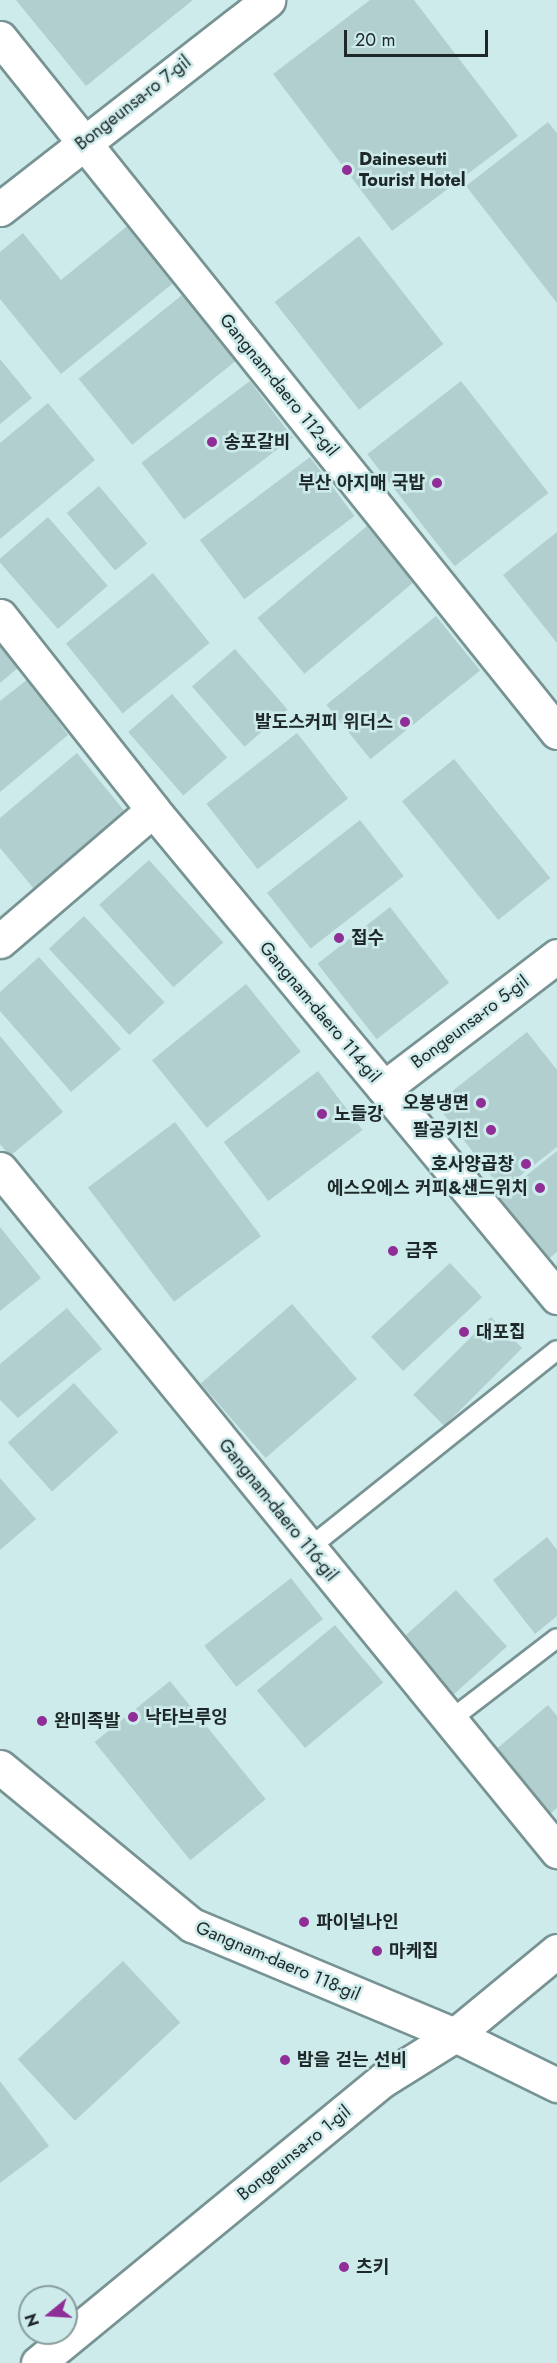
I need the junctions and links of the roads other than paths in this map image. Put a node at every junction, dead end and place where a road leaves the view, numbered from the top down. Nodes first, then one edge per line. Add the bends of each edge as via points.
1 (268, 0) edge
2 (0, 38) edge
3 (83, 141) junction
4 (0, 209) edge
5 (0, 616) edge
6 (557, 732) edge
7 (153, 810) junction
8 (0, 941) edge
9 (557, 956) edge
10 (384, 1088) junction
11 (0, 1169) edge
12 (557, 1297) edge
13 (557, 1350) edge
14 (309, 1548) junction
15 (557, 1638) edge
16 (449, 1721) junction
17 (0, 1767) edge
18 (557, 1851) edge
19 (557, 1952) edge
20 (454, 2035) junction
21 (557, 2085) edge
22 (38, 2363) edge

1 - 3 street, Bongeunsa-ro 7-gil
2 - 3 street, Gangnam-daero 112-gil
3 - 4 street, Bongeunsa-ro 7-gil
3 - 6 street, Gangnam-daero 112-gil
5 - 7 street, Gangnam-daero 114-gil
7 - 8 street
7 - 10 street, Gangnam-daero 114-gil
9 - 10 street, Bongeunsa-ro 5-gil
10 - 12 street, Gangnam-daero 114-gil
11 - 14 street, Gangnam-daero 116-gil
13 - 14 lane
14 - 16 street, Gangnam-daero 116-gil
15 - 16 lane
16 - 18 street, Gangnam-daero 116-gil
17 - 20 street, Gangnam-daero 118-gil via 192,1925
19 - 20 street, Bongeunsa-ro 1-gil
20 - 21 street, Gangnam-daero 118-gil
20 - 22 street, Bongeunsa-ro 1-gil via 383,2080

